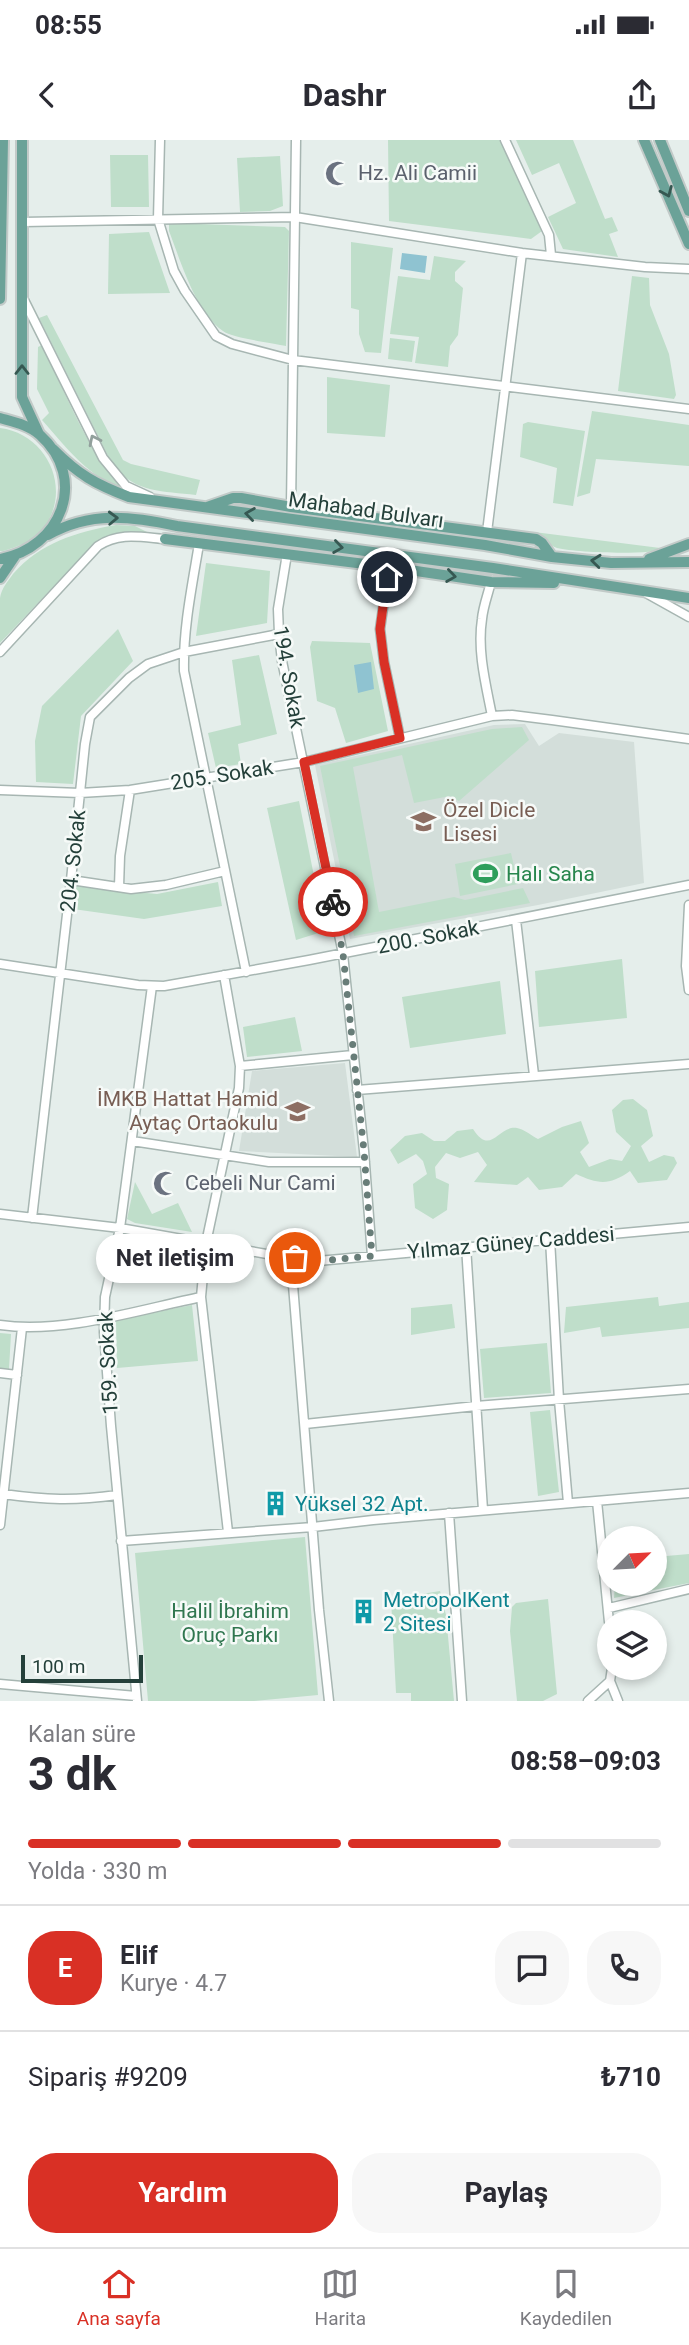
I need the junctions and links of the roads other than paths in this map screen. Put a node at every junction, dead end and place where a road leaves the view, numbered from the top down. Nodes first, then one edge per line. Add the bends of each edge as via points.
1 (3, 140) edge
2 (22, 140) edge
3 (160, 140) edge
4 (296, 140) edge
5 (505, 140) edge
6 (644, 140) edge
7 (660, 140) edge
8 (688, 205) edge
9 (295, 217) junction
10 (1, 218) edge
11 (158, 219) junction
12 (23, 222) junction
13 (689, 244) edge
14 (523, 253) junction
15 (551, 255) junction
16 (689, 269) edge
17 (22, 296) junction
18 (0, 299) edge
19 (293, 360) junction
20 (506, 386) junction
21 (689, 409) edge
22 (0, 418) edge
23 (39, 434) junction
24 (53, 449) junction
25 (159, 502) junction
26 (291, 507) junction
27 (204, 508) junction
28 (177, 526) junction
29 (487, 532) junction
30 (48, 535) junction
31 (164, 539) junction
32 (200, 544) junction
33 (689, 544) edge
34 (287, 555) junction
35 (15, 556) junction
36 (552, 556) junction
37 (0, 559) edge
38 (689, 562) edge
39 (640, 563) junction
40 (389, 567) junction
41 (0, 578) edge
42 (491, 582) junction
43 (599, 584) junction
44 (640, 590) junction
45 (689, 597) edge
46 (689, 617) edge
47 (278, 634) junction
48 (0, 652) edge
49 (184, 652) junction
50 (492, 716) junction
51 (400, 738) junction
52 (689, 739) edge
53 (304, 762) junction
54 (206, 778) junction
55 (0, 790) edge
56 (130, 790) junction
57 (80, 793) junction
58 (225, 872) junction
59 (71, 880) junction
60 (689, 885) edge
61 (119, 887) junction
62 (689, 905) edge
63 (516, 920) junction
64 (343, 954) junction
65 (0, 964) edge
66 (61, 972) junction
67 (246, 972) junction
68 (224, 975) junction
69 (152, 986) junction
70 (689, 990) edge
71 (353, 1055) junction
72 (689, 1064) edge
73 (240, 1066) junction
74 (534, 1075) junction
75 (357, 1090) junction
76 (132, 1141) junction
77 (226, 1155) junction
78 (365, 1162) junction
79 (0, 1214) edge
80 (32, 1218) junction
81 (689, 1227) edge
82 (120, 1228) junction
83 (550, 1239) junction
84 (206, 1243) junction
85 (466, 1246) junction
86 (372, 1256) junction
87 (295, 1258) junction
88 (201, 1297) junction
89 (105, 1317) junction
90 (0, 1325) edge
91 (22, 1328) junction
92 (0, 1373) edge
93 (17, 1375) junction
94 (689, 1388) edge
95 (559, 1400) junction
96 (476, 1406) junction
97 (305, 1424) junction
98 (689, 1493) edge
99 (3, 1494) junction
100 (117, 1495) junction
101 (597, 1500) junction
102 (568, 1503) junction
103 (483, 1510) junction
104 (449, 1513) junction
105 (0, 1525) edge
106 (313, 1527) junction
107 (228, 1532) junction
108 (121, 1541) junction
109 (689, 1589) edge
110 (609, 1608) joint
111 (610, 1681) joint
112 (0, 1684) edge
113 (137, 1699) edge
114 (330, 1701) edge
115 (462, 1701) edge
116 (587, 1701) edge
117 (618, 1701) edge

1 - 10 main road
2 - 12 main road
3 - 11 street
4 - 9 street
5 - 15 street via 549,235
6 -> 13 main road
7 - 8 main road
9 - 11 street
9 - 14 street
9 - 19 street
10 - 18 main road
11 - 12 street
11 - 19 street via 174,271 216,336
12 - 17 main road
14 - 15 street
14 - 20 street
15 - 16 street
23 -> 17 main road via 22,397
25 -> 17 street via 126,486 103,458
19 - 20 street
19 - 26 street
20 - 21 street
20 - 29 street
22 - 23 main road
23 - 24 main road, Mahabad Bulvarı
24 - 25 main road, Mahabad Bulvarı via 96,485
24 - 30 main road via 65,485 63,503
25 - 27 main road, Mahabad Bulvarı
26 - 27 main road via 233,498
26 - 29 main road
36 -> 27 main road, Mahabad Bulvarı
30 -> 28 main road, Mahabad Bulvarı via 61,527 114,516
28 - 31 main road
28 -> 43 main road, Mahabad Bulvarı
29 - 36 main road via 536,539
30 - 35 main road, Mahabad Bulvarı
31 - 32 main road
31 - 48 street via 122,536 107,540
32 - 34 main road
32 - 49 street
33 - 39 main road
34 - 40 main road
34 - 47 street, 194. Sokak
35 - 37 main road
35 - 41 main road
39 -> 36 main road, Mahabad Bulvarı
38 - 39 main road, Mahabad Bulvarı
40 -> 42 main road
40 - 51 street via 380,629
42 - 43 main road
42 - 50 street via 480,636
43 - 44 main road, Mahabad Bulvarı
44 - 45 main road, Mahabad Bulvarı
44 - 46 street
47 - 49 street, 204. Sokak
47 - 53 street, 194. Sokak
49 - 54 street
49 - 57 street, 204. Sokak via 140,669 90,717
50 - 51 street, 205. Sokak
50 - 52 street, 205. Sokak
51 - 53 street, 205. Sokak
53 - 54 street, 205. Sokak
53 - 64 street, 194. Sokak
54 - 56 street, 205. Sokak
54 - 58 street
55 - 57 street, 205. Sokak
56 - 57 street, 205. Sokak
56 - 61 street
57 - 59 street, 204. Sokak
58 - 61 street via 166,885
58 - 67 street
59 - 61 street
59 - 66 street, 204. Sokak
60 - 63 street, 200. Sokak
62 - 70 street
63 - 64 street, 200. Sokak
63 - 74 street
64 - 67 street, 200. Sokak
64 - 71 street, 194. Sokak
65 - 66 street, 200. Sokak
66 - 69 street, 200. Sokak
66 - 80 street, 204. Sokak
67 - 68 street, 200. Sokak
68 - 69 street, 200. Sokak
68 - 73 street
69 - 76 street, 159. Sokak
71 - 73 street
71 - 75 street, 194. Sokak
72 - 74 street
73 - 77 street
74 - 75 street
75 - 78 street, 194. Sokak
76 - 77 street
76 - 82 street, 159. Sokak
77 - 78 street via 269,1162
77 - 84 street
78 - 86 street, 194. Sokak
79 - 80 street, Yılmaz Güney Caddesi
80 - 82 street, Yılmaz Güney Caddesi
81 - 83 street, Yılmaz Güney Caddesi
82 - 84 street, Yılmaz Güney Caddesi
82 - 89 street, 159. Sokak
83 - 85 street, Yılmaz Güney Caddesi
83 - 95 street
84 - 87 street, Yılmaz Güney Caddesi
84 - 88 street
85 - 86 street, Yılmaz Güney Caddesi
85 - 96 street
86 - 87 street, Yılmaz Güney Caddesi via 318,1261
87 - 97 street via 293,1285
88 - 89 street
88 - 107 street
89 - 91 street
89 - 100 street, 159. Sokak
90 - 91 street
91 - 93 street
92 - 93 street
93 - 99 street
94 - 95 street
95 - 96 street
95 - 102 street
96 - 97 street
96 - 103 street
97 - 106 street
98 - 101 street
99 - 100 street via 55,1501
99 - 105 street
100 - 108 street, 159. Sokak
101 - 102 street
101 - 110 street
102 - 103 street
103 - 104 street
104 - 106 street
104 - 115 street
106 - 107 street
106 - 114 street
107 - 108 street
108 - 113 street, 159. Sokak
109 - 110 street
111 - 116 street
111 - 117 street
112 - 113 street

